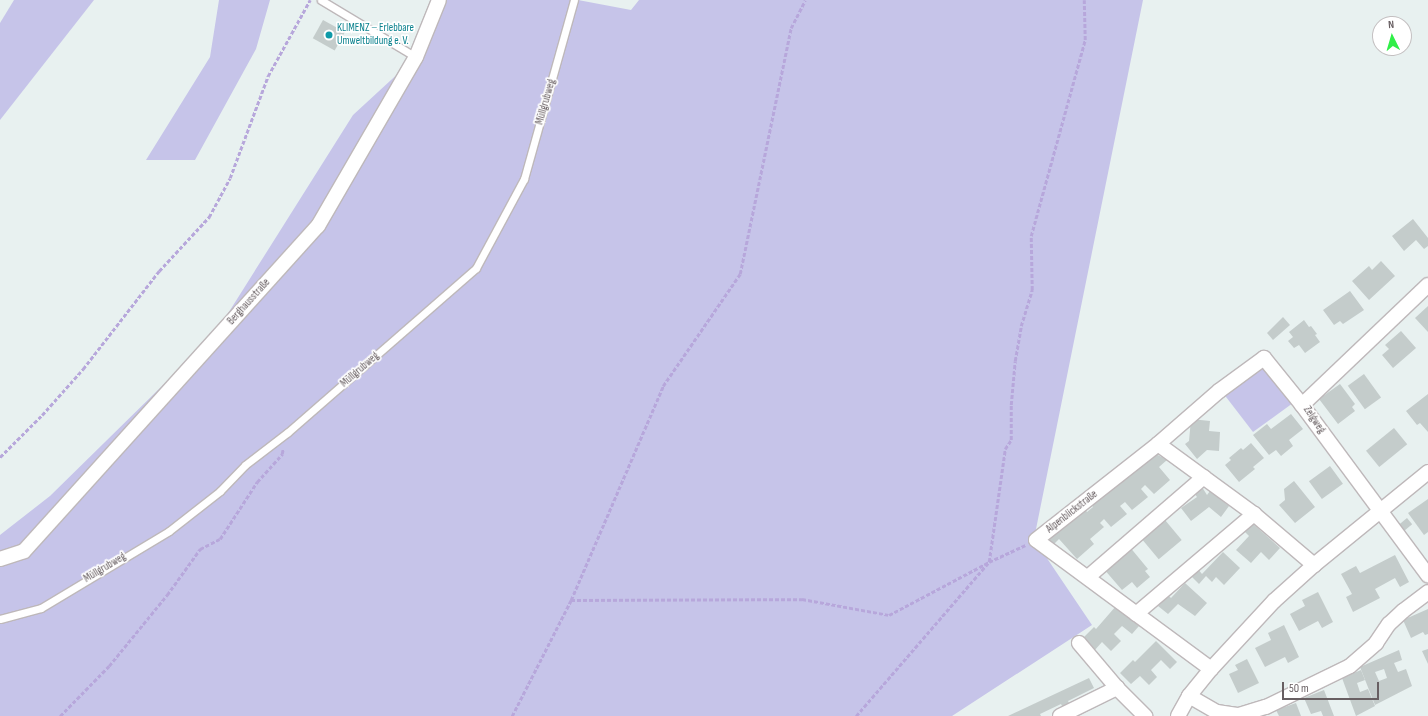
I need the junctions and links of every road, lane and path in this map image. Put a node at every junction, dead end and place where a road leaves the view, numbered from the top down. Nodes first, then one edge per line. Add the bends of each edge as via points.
1 (310, 0) edge
2 (321, 0) edge
3 (439, 0) edge
4 (574, 0) edge
5 (805, 0) edge
6 (1084, 0) edge
7 (416, 57) junction
8 (1428, 285) edge
9 (1302, 405) junction
10 (1158, 444) junction
11 (0, 457) edge
12 (268, 468) dead end
13 (1428, 472) edge
14 (1204, 477) junction
15 (1381, 512) junction
16 (1254, 514) junction
17 (1036, 540) junction
18 (0, 558) edge
19 (989, 562) junction
20 (1314, 565) junction
21 (1428, 575) edge
22 (1088, 577) junction
23 (1428, 592) edge
24 (571, 600) junction
25 (1136, 614) junction
26 (0, 619) edge
27 (1079, 643) dead end
28 (1211, 669) junction
29 (1117, 688) junction
30 (1189, 696) junction
31 (60, 716) edge
32 (512, 716) edge
33 (856, 716) edge
34 (1060, 716) edge
35 (1145, 716) edge
36 (1178, 716) edge

1 - 11 path via 268,76 230,178 209,217 159,271 83,369
2 - 7 lane
3 - 7 street, Berghausstraße
4 - 26 lane, Müllgrubweg via 524,180 476,268 288,432 245,465 220,491 169,531 41,608
5 - 24 path via 791,28 740,274 663,386
6 - 19 path via 1084,40 1031,236 1032,290 1021,326 1015,361 1011,440 1005,450
7 - 18 street, Berghausstraße via 318,226 24,551
8 - 9 street, Zelgweg
9 - 10 street, Alpenblickstraße via 1264,358 1219,391
9 - 15 street, Zelgweg
10 - 14 street
10 - 17 street, Alpenblickstraße
12 - 31 path via 220,539 200,549 167,595 109,666
13 - 15 street
14 - 16 street
14 - 22 street
15 - 20 street
15 - 21 street, Zelgweg
16 - 20 street
16 - 25 street
17 - 19 path
17 - 22 street, Alpenblickstraße
19 - 24 path via 888,615 802,599
19 - 33 path
20 - 28 street via 1274,602
22 - 25 street, Alpenblickstraße
23 - 30 street via 1394,620 1376,643 1350,666 1266,707 1239,715 1217,712
24 - 32 path
25 - 28 street, Alpenblickstraße
27 - 29 street
28 - 30 street
29 - 34 street
29 - 35 street
30 - 36 street

